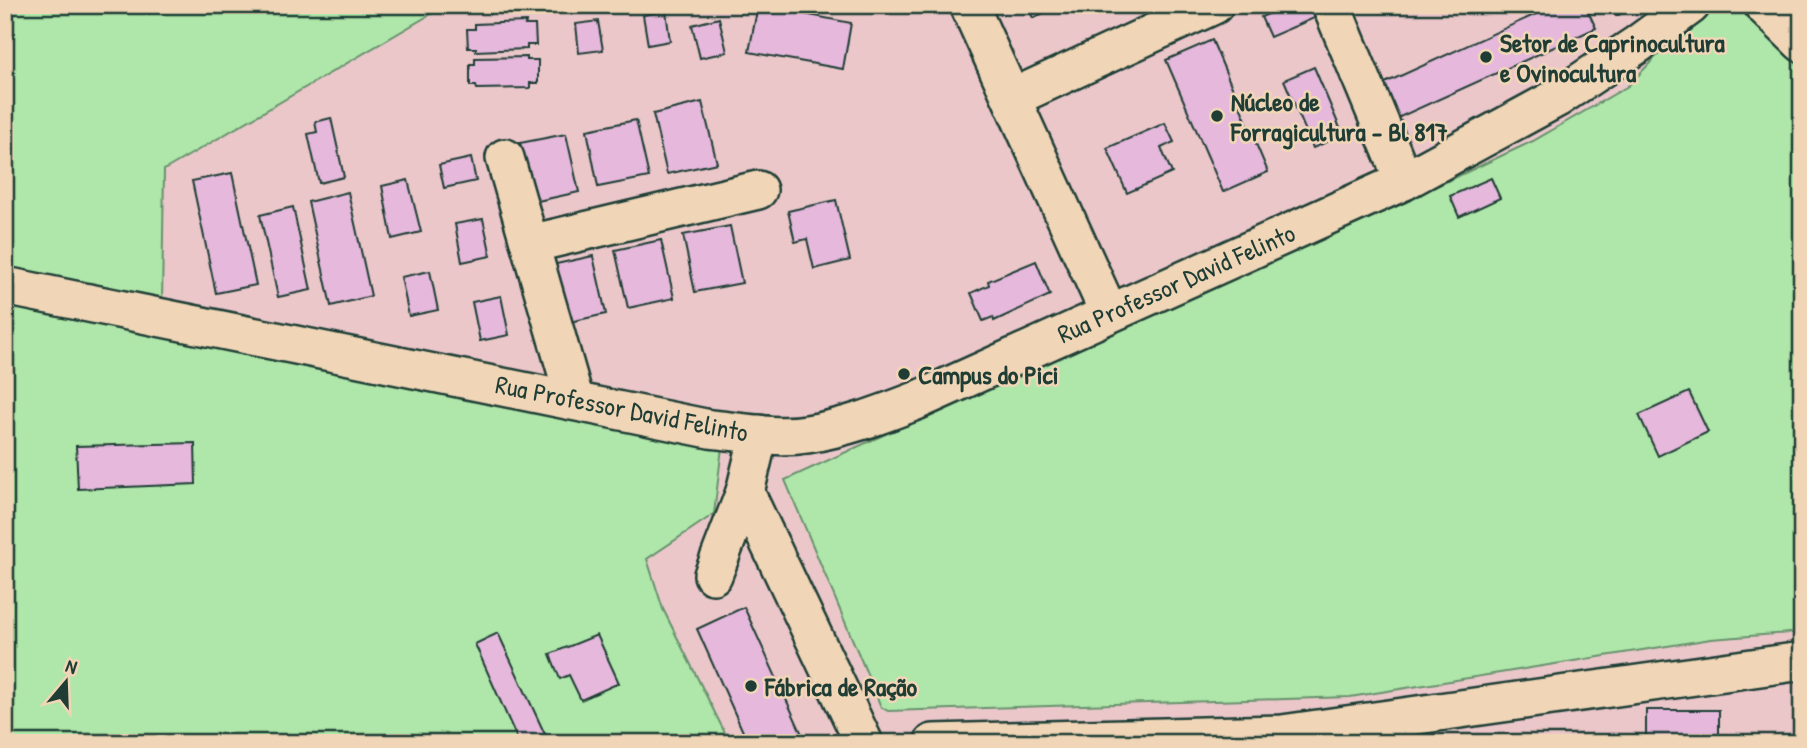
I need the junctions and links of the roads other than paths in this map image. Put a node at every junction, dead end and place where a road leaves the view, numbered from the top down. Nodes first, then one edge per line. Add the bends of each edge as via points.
1 (969, 5) edge
2 (1214, 5) edge
3 (1331, 5) edge
4 (1691, 5) edge
5 (1763, 5) edge
6 (1802, 43) edge
7 (1012, 98) junction
8 (505, 158) dead end
9 (1404, 181) junction
10 (758, 190) dead end
11 (530, 244) junction
12 (5, 286) edge
13 (1109, 313) junction
14 (575, 401) junction
15 (759, 434) junction
16 (745, 492) junction
17 (713, 575) dead end
18 (1802, 661) edge
19 (864, 743) edge
20 (933, 743) edge

1 - 7 street
2 - 7 street
3 - 9 street
4 - 9 street, Rua Professor David Felinto via 1557,98
5 - 6 street
7 - 13 street
8 - 11 street
9 - 13 street, Rua Professor David Felinto
10 - 11 street
11 - 14 street
12 - 14 street, Rua Professor David Felinto
13 - 15 street, Rua Professor David Felinto via 861,422 805,435
14 - 15 street, Rua Professor David Felinto via 710,429
15 - 16 street
16 - 17 street
16 - 19 street
18 - 20 street via 1282,734

